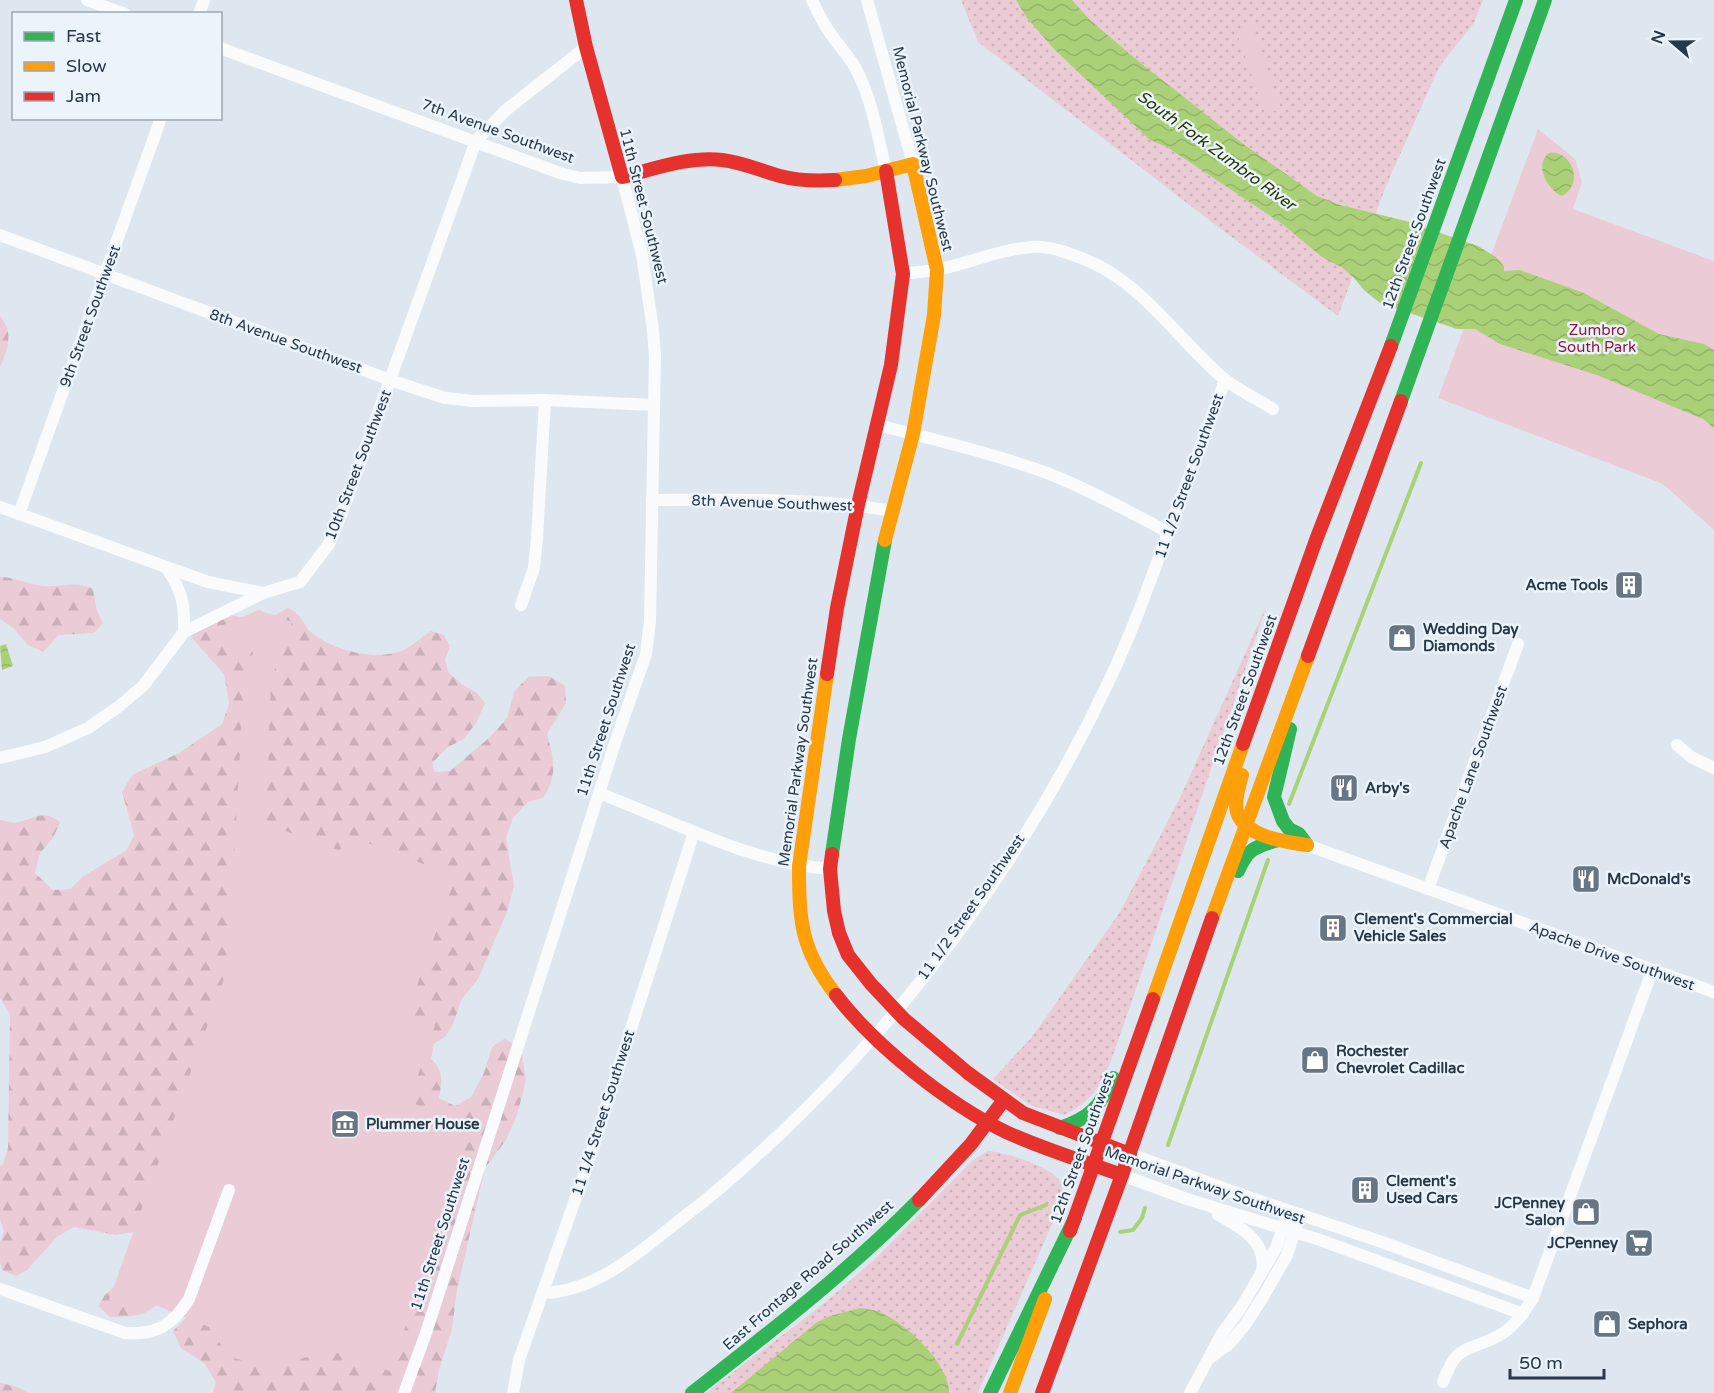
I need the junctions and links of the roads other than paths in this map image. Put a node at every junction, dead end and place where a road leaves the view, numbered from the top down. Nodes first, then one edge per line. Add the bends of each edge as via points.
1 (87, 0) edge
2 (576, 0) edge
3 (812, 0) edge
4 (867, 0) edge
5 (1516, 0) edge
6 (1545, 0) edge
7 (120, 12) edge
8 (586, 47) junction
9 (222, 49) edge
10 (160, 120) edge
11 (477, 141) junction
12 (913, 164) junction
13 (886, 171) junction
14 (622, 177) junction
15 (0, 235) edge
16 (936, 270) junction
17 (105, 274) junction
18 (903, 274) junction
19 (390, 380) junction
20 (1225, 380) junction
21 (544, 400) junction
22 (654, 405) junction
23 (1273, 409) dead end
24 (878, 424) junction
25 (913, 434) junction
26 (652, 500) junction
27 (858, 505) junction
28 (0, 507) edge
29 (891, 511) junction
30 (19, 514) junction
31 (1168, 532) junction
32 (166, 567) junction
33 (263, 593) junction
34 (521, 605) dead end
35 (184, 632) junction
36 (1518, 644) dead end
37 (1303, 670) junction
38 (1254, 713) junction
39 (1677, 745) dead end
40 (0, 758) edge
41 (1714, 768) edge
42 (599, 793) junction
43 (1245, 824) junction
44 (694, 832) junction
45 (1278, 840) junction
46 (1307, 845) junction
47 (799, 866) junction
48 (830, 869) junction
49 (1428, 889) junction
50 (1218, 899) junction
51 (1652, 970) junction
52 (1714, 992) edge
53 (895, 1011) junction
54 (875, 1036) junction
55 (1132, 1060) junction
56 (1003, 1101) junction
57 (988, 1122) junction
58 (1060, 1128) junction
59 (1101, 1143) junction
60 (1130, 1154) junction
61 (1094, 1165) junction
62 (1122, 1175) junction
63 (229, 1190) dead end
64 (1187, 1199) junction
65 (1294, 1213) junction
66 (1075, 1218) junction
67 (1288, 1231) junction
68 (1262, 1274) junction
69 (0, 1289) edge
70 (543, 1293) junction
71 (1533, 1298) junction
72 (1523, 1314) junction
73 (1207, 1361) junction
74 (1443, 1382) dead end
75 (404, 1393) edge
76 (513, 1393) edge
77 (692, 1393) edge
78 (990, 1393) edge
79 (1010, 1393) edge
80 (1042, 1393) edge
81 (1190, 1393) edge

1 - 7 street
2 - 8 main road, 11th Street Southwest
3 - 13 street, Memorial Parkway Southwest via 860,77
4 - 12 street, Memorial Parkway Southwest
5 - 38 main road, 12th Street Southwest
6 - 37 main road
8 - 11 street, 10th Street Southwest via 506,110
8 - 14 main road, 11th Street Southwest
9 - 11 street, 7th Avenue Southwest
10 - 17 street, 9th Street Southwest
11 - 14 street, 7th Avenue Southwest via 580,178
11 - 19 street, 10th Street Southwest
12 - 13 main road, 7th Avenue Southwest
12 - 16 main road, Memorial Parkway Southwest
13 - 14 main road, 7th Avenue Southwest via 840,180 803,181 716,159
13 - 18 main road, Memorial Parkway Southwest
14 - 22 street, 11th Street Southwest via 649,294 655,356
15 - 17 street, 8th Avenue Southwest
16 - 18 street
16 - 20 street via 993,253 1035,247 1088,259 1138,293
16 - 25 main road, Memorial Parkway Southwest via 934,315
17 - 19 street, 8th Avenue Southwest
17 - 30 street, 9th Street Southwest
18 - 24 main road, Memorial Parkway Southwest via 891,365
19 - 21 street, 8th Avenue Southwest via 454,399
19 - 33 street, 10th Street Southwest via 329,544 300,582
20 - 23 street
20 - 31 street, 11 1/2 Street Southwest
21 - 22 street, 8th Avenue Southwest
21 - 34 street via 534,568
22 - 26 street, 11th Street Southwest
24 - 25 street
24 - 27 main road, Memorial Parkway Southwest
25 - 29 main road, Memorial Parkway Southwest
25 - 31 street via 1048,474
26 - 27 street, 8th Avenue Southwest
26 - 42 street, 11th Street Southwest via 647,648
27 - 29 street, 8th Avenue Southwest
27 - 47 main road, Memorial Parkway Southwest via 837,608
28 - 30 street
29 - 48 main road, Memorial Parkway Southwest via 849,739
30 - 32 street
31 - 53 street, 11 1/2 Street Southwest via 1108,684 1057,779 1005,866
32 - 33 street via 208,582
32 - 35 street via 183,598
33 - 35 street, 10th Street Southwest
35 - 40 street, 10th Street Southwest via 143,686 88,728 45,747
36 - 49 street, Apache Lane Southwest
37 - 43 main road
37 - 46 main road via 1274,797 1283,821
38 - 43 main road via 1236,804
38 - 55 main road, 12th Street Southwest
39 - 41 street
42 - 44 street
42 - 75 street, 11th Street Southwest
43 - 45 main road
43 - 50 main road
44 - 47 street
44 - 70 street, 11 1/4 Street Southwest via 590,1160
45 - 46 main road
45 - 50 main road via 1252,846 1230,888
46 - 49 street, Apache Drive Southwest
47 - 48 street
47 - 54 main road, Memorial Parkway Southwest via 801,918 818,972
48 - 53 main road, Memorial Parkway Southwest via 834,911 848,955
49 - 51 street, Apache Drive Southwest
50 - 60 main road
51 - 52 street, Apache Drive Southwest
51 - 71 street
53 - 54 street, 11 1/2 Street Southwest
53 - 56 main road, Memorial Parkway Southwest
54 - 57 main road, Memorial Parkway Southwest
54 - 70 street, 11 1/2 Street Southwest via 804,1111 705,1201 594,1281 557,1293
55 - 58 main road via 1115,1074 1094,1113 1079,1123
55 - 59 main road, 12th Street Southwest
56 - 57 main road, East Frontage Road Southwest
56 - 58 main road, Memorial Parkway Southwest
57 - 61 main road, Memorial Parkway Southwest
57 - 77 main road, East Frontage Road Southwest via 893,1226
58 - 59 main road, Memorial Parkway Southwest
59 - 60 main road, Memorial Parkway Southwest
59 - 61 main road, 12th Street Southwest
60 - 62 main road
60 - 65 street, Memorial Parkway Southwest
61 - 62 main road, Memorial Parkway Southwest
61 - 66 main road, 12th Street Southwest
62 - 64 street, Memorial Parkway Southwest
62 - 80 main road
63 - 69 street via 189,1299 168,1325 140,1334 125,1333
64 - 67 street, Memorial Parkway Southwest
64 - 68 street via 1244,1228 1254,1238 1263,1260
65 - 67 street
65 - 71 street, Memorial Parkway Southwest
66 - 78 main road
66 - 79 main road, 12th Street Southwest
67 - 68 street
67 - 72 street, Memorial Parkway Southwest
67 - 73 street via 1287,1255 1245,1325
68 - 73 street
70 - 76 street, 11 1/4 Street Southwest via 519,1360
71 - 72 street
72 - 74 street via 1500,1336 1459,1352
73 - 81 street

